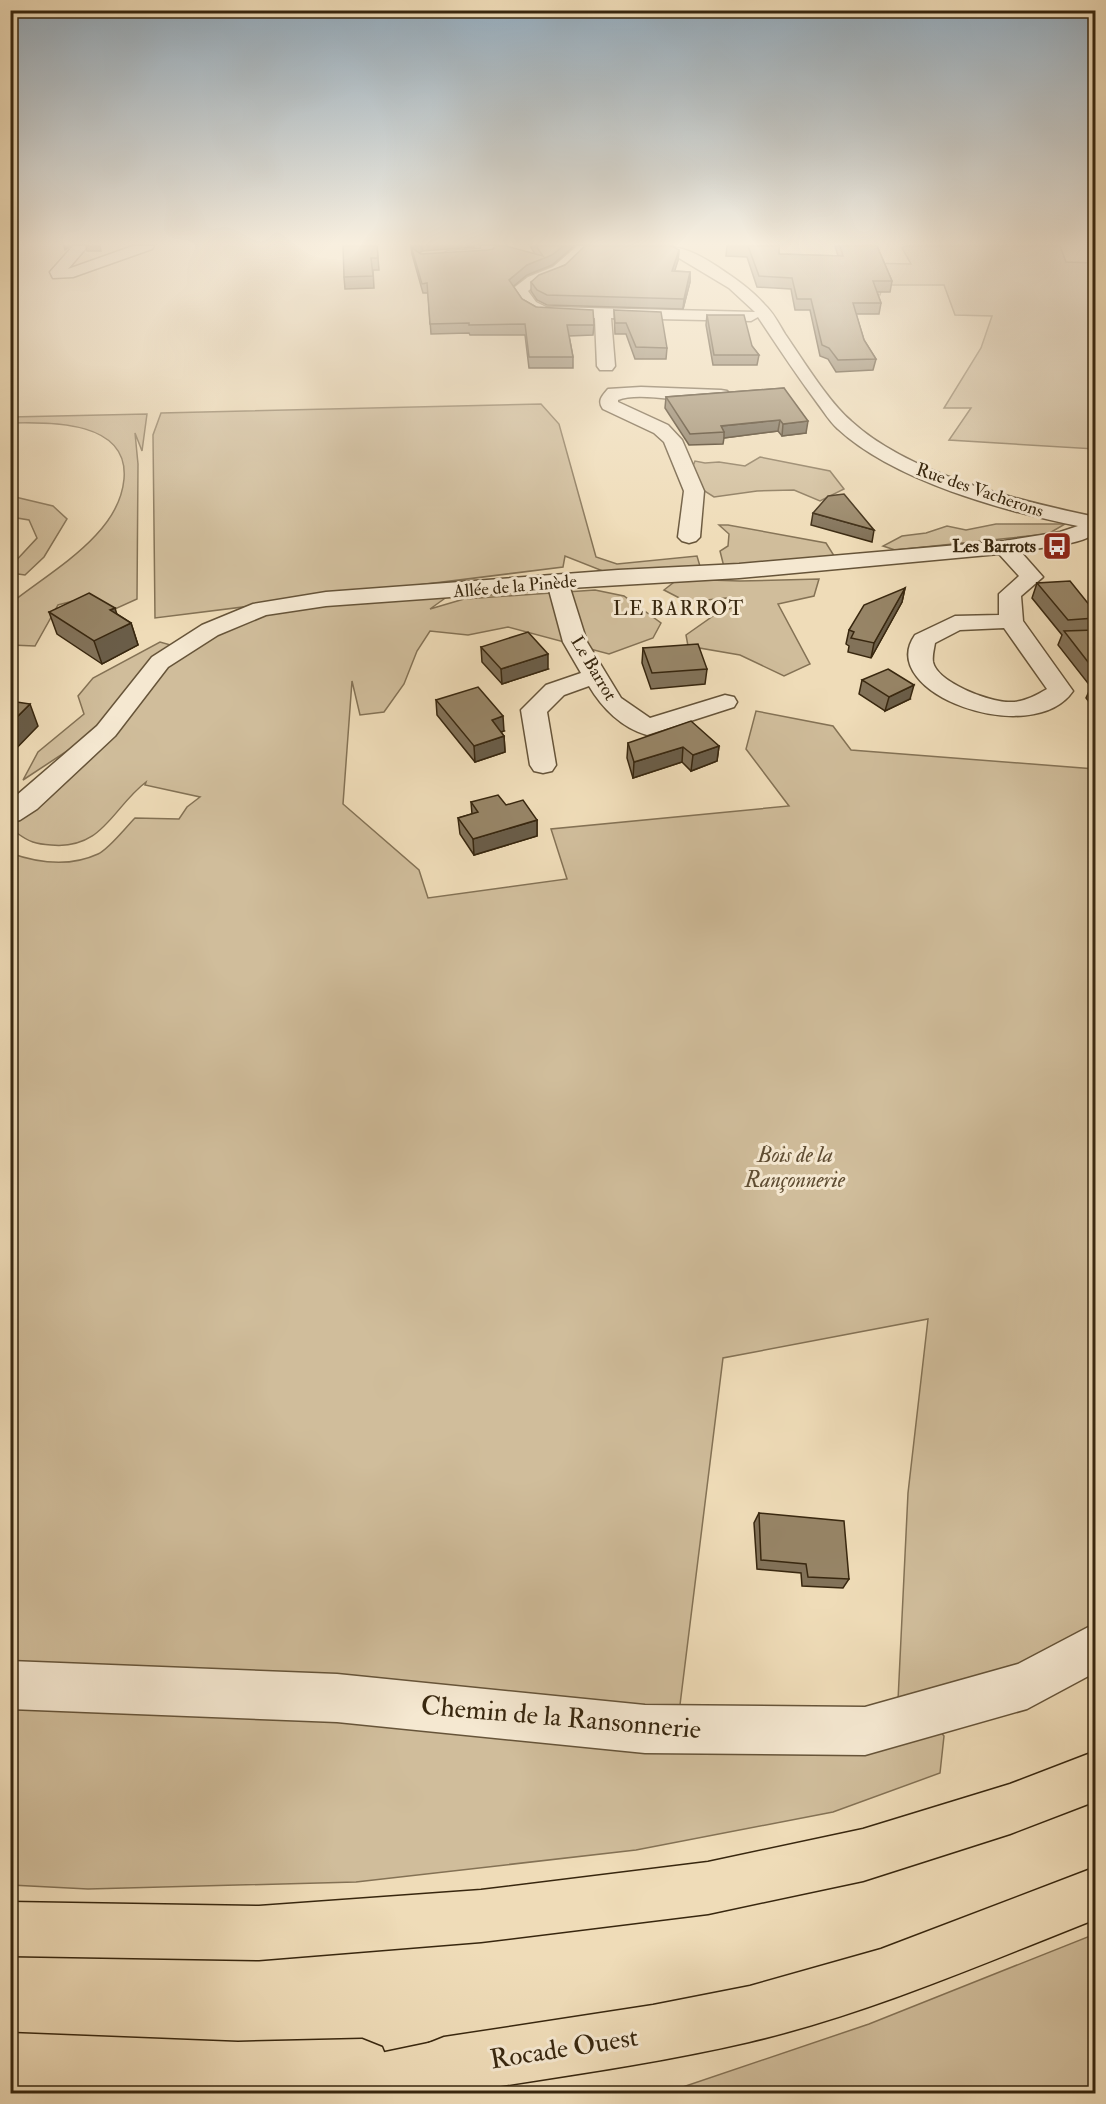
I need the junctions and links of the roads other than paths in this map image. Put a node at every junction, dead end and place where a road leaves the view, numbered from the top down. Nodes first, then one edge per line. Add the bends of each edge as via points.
1 (605, 344) edge
2 (784, 344) edge
3 (606, 366) dead end
4 (815, 389) junction
5 (792, 391) dead end
6 (735, 394) edge
7 (1093, 523) edge
8 (689, 537) dead end
9 (1005, 547) junction
10 (558, 583) junction
11 (1011, 621) junction
12 (596, 676) junction
13 (725, 702) dead end
14 (543, 765) dead end
15 (10, 814) edge
16 (1095, 1646) edge
17 (10, 1685) edge
18 (1095, 1776) edge
19 (1095, 1893) edge
20 (10, 1929) edge
21 (10, 2061) edge
22 (462, 2064) junction
23 (323, 2094) edge

1 - 3 street
2 - 4 street, Rue des Vacherons
4 - 5 street
4 - 7 street, Rue des Vacherons via 844,425 885,454 942,481 1039,512
6 - 8 street via 690,397 640,391 614,393 609,399 609,405 661,429 673,440 693,491
7 - 9 street, Allée de la Pinède via 1085,531 1063,538
9 - 10 street, Allée de la Pinède
9 - 11 street via 1032,577 1010,594
10 - 12 street, Le Barrot via 575,642
10 - 15 street, Allée de la Pinède via 326,599 261,609 220,626 160,662 106,731
11 - 11 street via 955,623 923,640 921,663 929,677 963,699 1007,711 1046,702 1061,692
12 - 13 street, Le Barrot via 612,703 647,727
12 - 14 street via 555,690 534,710
16 - 17 street, Chemin de la Ransonnerie via 1027,1685 865,1731 645,1729 337,1698
18 - 20 main road via 1010,1809 863,1855 708,1888 481,1916 259,1934
19 - 22 main road, Rocade Ouest via 881,1976 750,2014
21 - 22 main road, Rocade Ouest via 238,2070
22 - 23 main road

